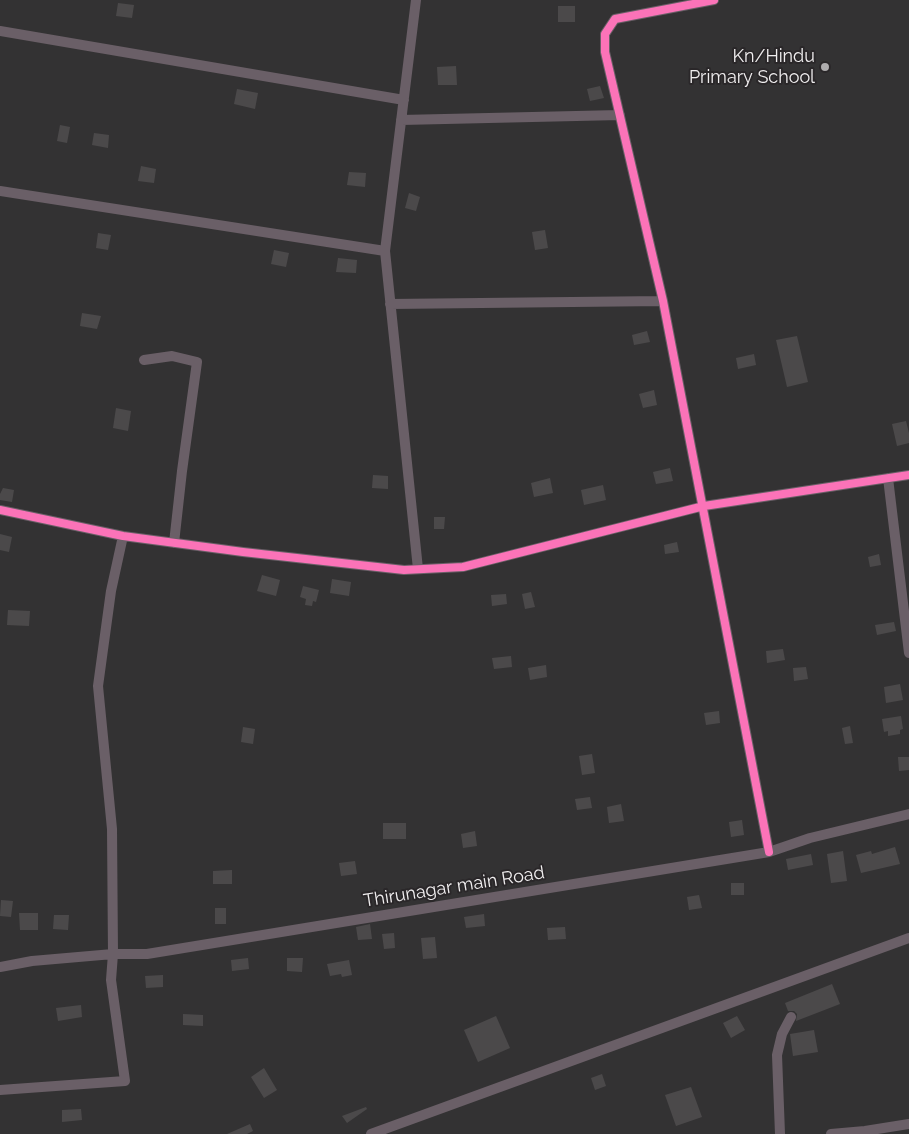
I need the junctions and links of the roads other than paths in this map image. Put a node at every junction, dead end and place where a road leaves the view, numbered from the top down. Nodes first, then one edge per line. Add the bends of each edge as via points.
1 (416, 0) edge
2 (714, 0) edge
3 (0, 31) edge
4 (404, 100) junction
5 (620, 115) junction
6 (401, 120) junction
7 (0, 191) edge
8 (385, 252) junction
9 (663, 300) junction
10 (390, 304) junction
11 (144, 360) dead end
12 (909, 475) edge
13 (888, 478) junction
14 (704, 506) junction
15 (0, 510) edge
16 (123, 536) junction
17 (174, 543) junction
18 (418, 569) junction
19 (909, 654) edge
20 (909, 814) edge
21 (769, 852) junction
22 (909, 938) edge
23 (113, 954) junction
24 (0, 967) edge
25 (791, 1017) dead end
26 (0, 1090) edge
27 (909, 1124) edge
28 (371, 1134) edge
29 (780, 1134) edge
30 (831, 1134) edge

1 - 4 street
2 - 5 street via 616,19 605,34 605,52
3 - 4 street
4 - 6 street
5 - 6 street
5 - 9 street
6 - 8 street
7 - 8 street
8 - 10 street
9 - 10 street
9 - 14 street
10 - 18 street
11 - 17 street via 172,356 197,362
12 - 13 street
13 - 14 street
13 - 19 street
14 - 18 street via 463,567
14 - 21 street
15 - 16 street
16 - 17 street
16 - 23 street via 111,591 98,686 112,829
17 - 18 street
20 - 21 street, Thirunagar main Road via 810,838
21 - 23 street, Thirunagar main Road via 147,954
22 - 28 street
23 - 24 street, Thirunagar main Road
23 - 26 street via 111,980 125,1081
25 - 29 street via 782,1034 777,1055
27 - 30 street

